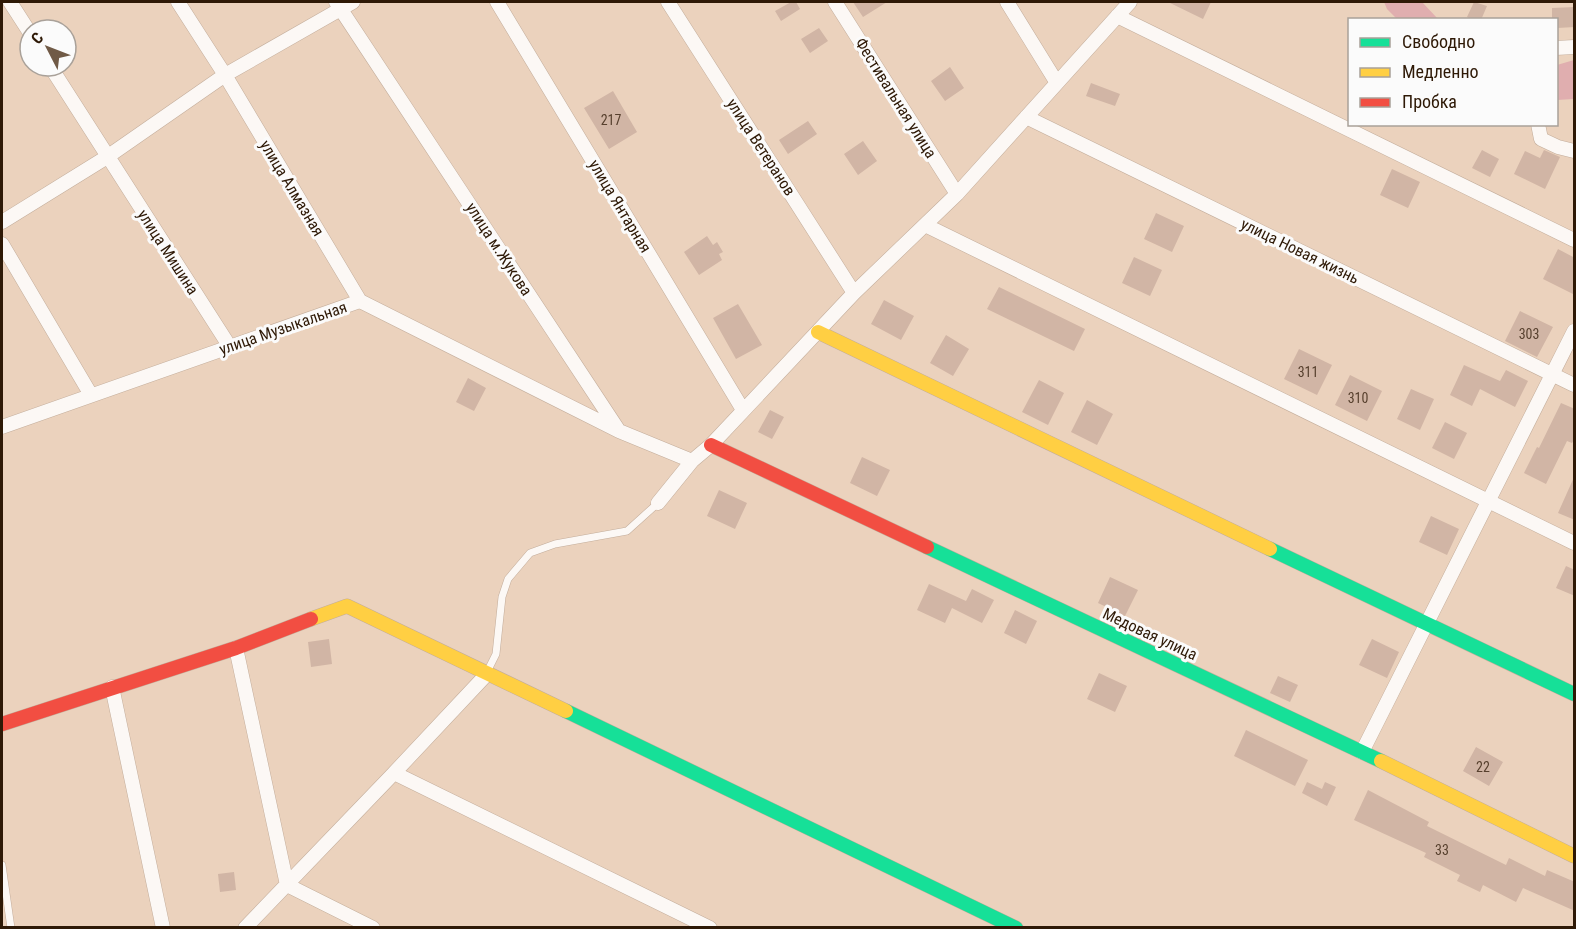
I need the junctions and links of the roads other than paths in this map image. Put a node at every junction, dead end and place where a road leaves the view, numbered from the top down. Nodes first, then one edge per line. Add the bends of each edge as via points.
1 (10, 2) edge
2 (178, 2) edge
3 (497, 2) edge
4 (668, 2) edge
5 (835, 2) edge
6 (1007, 2) edge
7 (1130, 2) edge
8 (343, 4) edge
9 (1117, 16) junction
10 (20, 18) edge
11 (1575, 46) edge
12 (1558, 48) edge
13 (225, 75) junction
14 (58, 78) edge
15 (1057, 83) junction
16 (1026, 117) junction
17 (1538, 126) edge
18 (1575, 151) edge
19 (107, 157) junction
20 (957, 194) junction
21 (2, 222) edge
22 (925, 225) junction
23 (1575, 240) edge
24 (2, 244) edge
25 (854, 293) junction
26 (360, 301) junction
27 (818, 332) junction
28 (1575, 332) edge
29 (230, 347) junction
30 (1552, 374) junction
31 (1575, 385) edge
32 (91, 395) junction
33 (743, 410) junction
34 (2, 427) edge
35 (619, 431) junction
36 (711, 445) junction
37 (692, 460) junction
38 (1488, 501) junction
39 (658, 503) joint
40 (1575, 543) edge
41 (1427, 622) junction
42 (236, 648) junction
43 (487, 674) junction
44 (112, 687) junction
45 (1575, 694) edge
46 (2, 724) edge
47 (1362, 752) junction
48 (394, 773) junction
49 (1575, 856) edge
50 (2, 865) edge
51 (286, 885) junction
52 (11, 927) edge
53 (164, 927) edge
54 (245, 927) edge
55 (373, 927) edge
56 (710, 927) edge
57 (1016, 927) edge

1 - 10 street
2 - 13 street, улица Алмазная
3 - 33 street, улица Янтарная
4 - 25 street, улица Ветеранов
5 - 20 street, Фестивальная улица
6 - 15 street
7 - 9 street
8 - 13 street
8 - 35 street, улица м.Жукова
9 - 15 street
9 - 23 street
11 - 12 street
13 - 19 street
13 - 26 street, улица Алмазная
14 - 19 street, улица Мишина
15 - 16 street
16 - 20 street
16 - 30 street, улица Новая жизнь
17 - 18 street via 1541,139
19 - 21 street
19 - 29 street, улица Мишина
20 - 22 street
22 - 25 street
22 - 38 street
24 - 32 street
25 - 27 street
26 - 29 street, улица Музыкальная
26 - 35 street, улица Музыкальная
27 - 33 street
27 - 41 street
28 - 30 street
29 - 32 street, улица Музыкальная
30 - 31 street, улица Новая жизнь
30 - 38 street
32 - 34 street, улица Музыкальная
33 - 36 street
35 - 37 street
36 - 37 street
36 - 47 street, Медовая улица
37 - 39 street
38 - 40 street
38 - 41 street
39 - 43 lane via 627,531 555,544 530,553 508,579 502,597 496,654
41 - 45 street
41 - 47 street
42 - 43 street via 347,606
42 - 44 street
42 - 51 street
43 - 48 street
43 - 57 street
44 - 46 street
44 - 53 street
47 - 49 street, Медовая улица
48 - 51 street
48 - 56 street
50 - 52 lane
51 - 54 street
51 - 55 street

